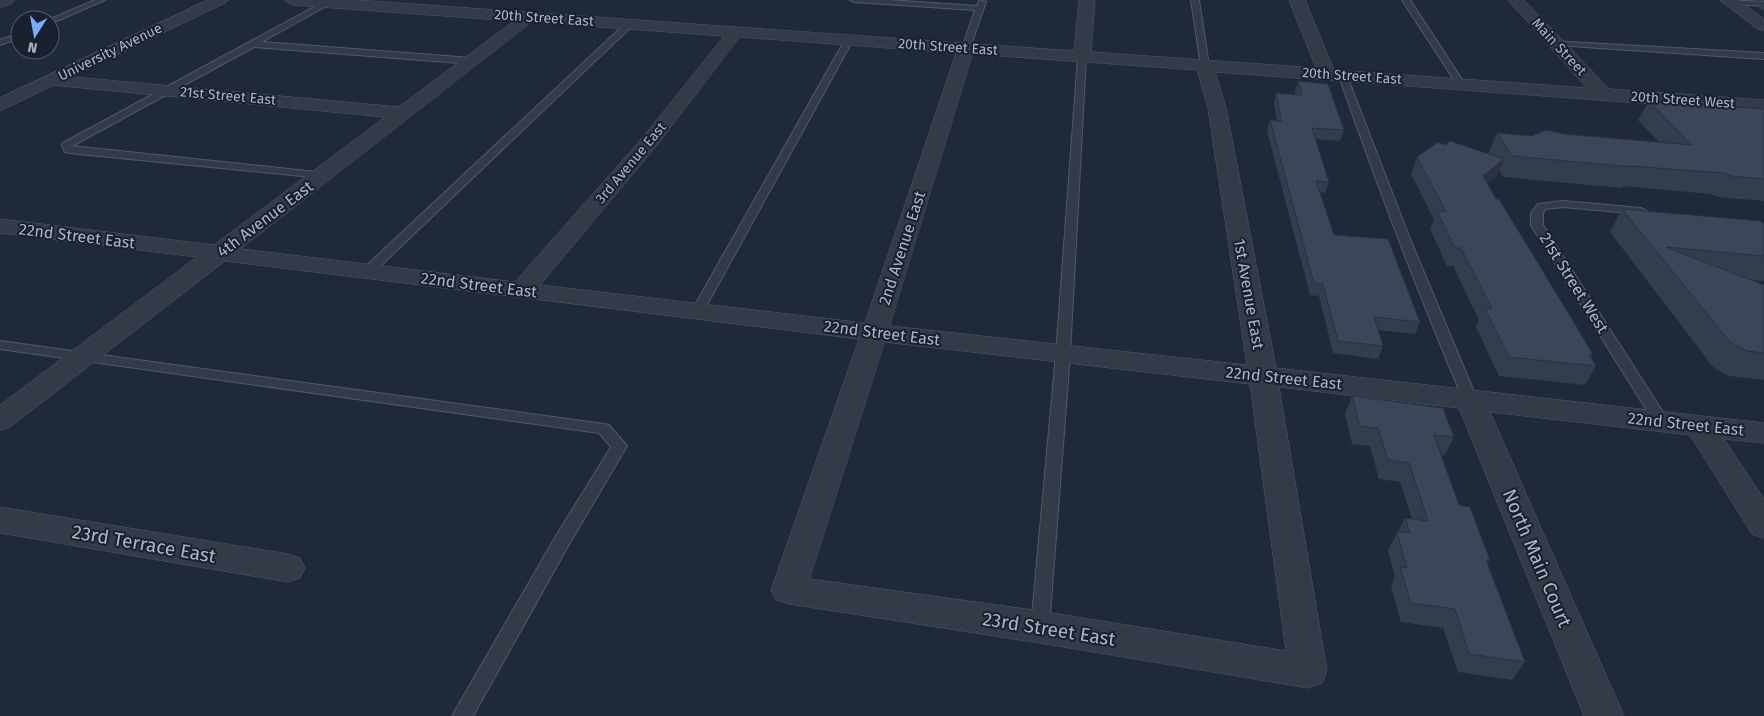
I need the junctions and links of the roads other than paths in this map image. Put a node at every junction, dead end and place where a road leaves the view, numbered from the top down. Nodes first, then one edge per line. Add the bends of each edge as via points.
1 (7, 0) edge
2 (101, 0) edge
3 (220, 0) edge
4 (292, 0) edge
5 (442, 0) edge
6 (854, 0) edge
7 (1087, 0) edge
8 (1196, 0) edge
9 (1297, 0) edge
10 (1406, 0) edge
11 (1516, 0) edge
12 (331, 1) edge
13 (1729, 1) edge
14 (0, 3) edge
15 (981, 4) edge
16 (1764, 4) edge
17 (427, 10) junction
18 (529, 17) junction
19 (60, 18) edge
20 (630, 24) junction
21 (1764, 26) edge
22 (736, 32) junction
23 (849, 40) junction
24 (253, 44) junction
25 (1555, 44) junction
26 (966, 48) junction
27 (1764, 56) edge
28 (1082, 57) junction
29 (472, 61) junction
30 (1205, 66) junction
31 (1335, 75) junction
32 (52, 80) junction
33 (1461, 84) junction
34 (166, 91) junction
35 (1603, 94) junction
36 (0, 105) edge
37 (1760, 109) edge
38 (404, 112) junction
39 (322, 175) junction
40 (1649, 212) edge
41 (0, 226) edge
42 (220, 253) junction
43 (368, 271) junction
44 (522, 290) junction
45 (697, 312) junction
46 (873, 332) junction
47 (0, 345) edge
48 (1063, 354) junction
49 (83, 356) junction
50 (1263, 376) junction
51 (1470, 399) junction
52 (0, 420) edge
53 (1661, 421) junction
54 (1699, 425) junction
55 (1764, 433) edge
56 (0, 520) edge
57 (1764, 525) edge
58 (288, 568) dead end
59 (788, 590) joint
60 (1040, 627) junction
61 (1308, 671) joint
62 (462, 716) edge
63 (1604, 716) edge

1 - 14 street
2 - 19 lane
3 - 32 street, University Avenue
4 - 12 street, 20th Street East
5 - 17 street
6 - 15 lane
7 - 28 street
8 - 30 lane
9 - 31 street
10 - 33 lane
11 - 25 street, Main Street
12 - 17 street, 20th Street East
12 - 24 lane
13 - 16 lane
13 - 21 street
15 - 26 lane
17 - 18 street, 20th Street East
18 - 20 street, 20th Street East
18 - 29 street, 4th Avenue East
20 - 22 street, 20th Street East
20 - 43 lane
22 - 23 street, 20th Street East
22 - 44 street, 3rd Avenue East via 651,140
23 - 26 street, 20th Street East
23 - 45 lane
24 - 29 lane
24 - 34 lane
25 - 27 lane
25 - 35 street, Main Street
26 - 28 street, 20th Street East
26 - 46 street, 2nd Avenue East via 893,280
28 - 30 street, 20th Street East
28 - 48 lane
29 - 38 street, 4th Avenue East
30 - 31 street, 20th Street East
30 - 50 street, 1st Avenue East via 1217,108
31 - 33 street, 20th Street East
31 - 51 lane
32 - 34 street, 21st Street East
32 - 36 street, University Avenue
33 - 35 street, 20th Street East
34 - 38 street, 21st Street East
34 - 39 lane via 67,145 69,150
35 - 37 street, 20th Street West
38 - 39 street, 4th Avenue East
39 - 42 street, 4th Avenue East
40 - 53 lane, 21st Street West via 1563,204 1542,206 1537,213 1537,225
41 - 42 street, 22nd Street East
42 - 43 street, 22nd Street East
42 - 49 street, 4th Avenue East
43 - 44 street, 22nd Street East
44 - 45 street, 22nd Street East
45 - 46 street, 22nd Street East
46 - 48 street, 22nd Street East
46 - 59 street, 2nd Avenue East
47 - 49 lane
48 - 50 street, 22nd Street East
48 - 60 lane
49 - 52 street, 4th Avenue East
49 - 62 lane via 604,429 619,446
50 - 51 street, 22nd Street East
50 - 61 street, 1st Avenue East
51 - 53 street, 22nd Street East
51 - 63 street, North Main Court
53 - 54 street, 22nd Street East
54 - 55 street, 22nd Street East
54 - 57 street
56 - 58 street, 23rd Terrace East
59 - 60 street, 23rd Street East
60 - 61 street, 23rd Street East

